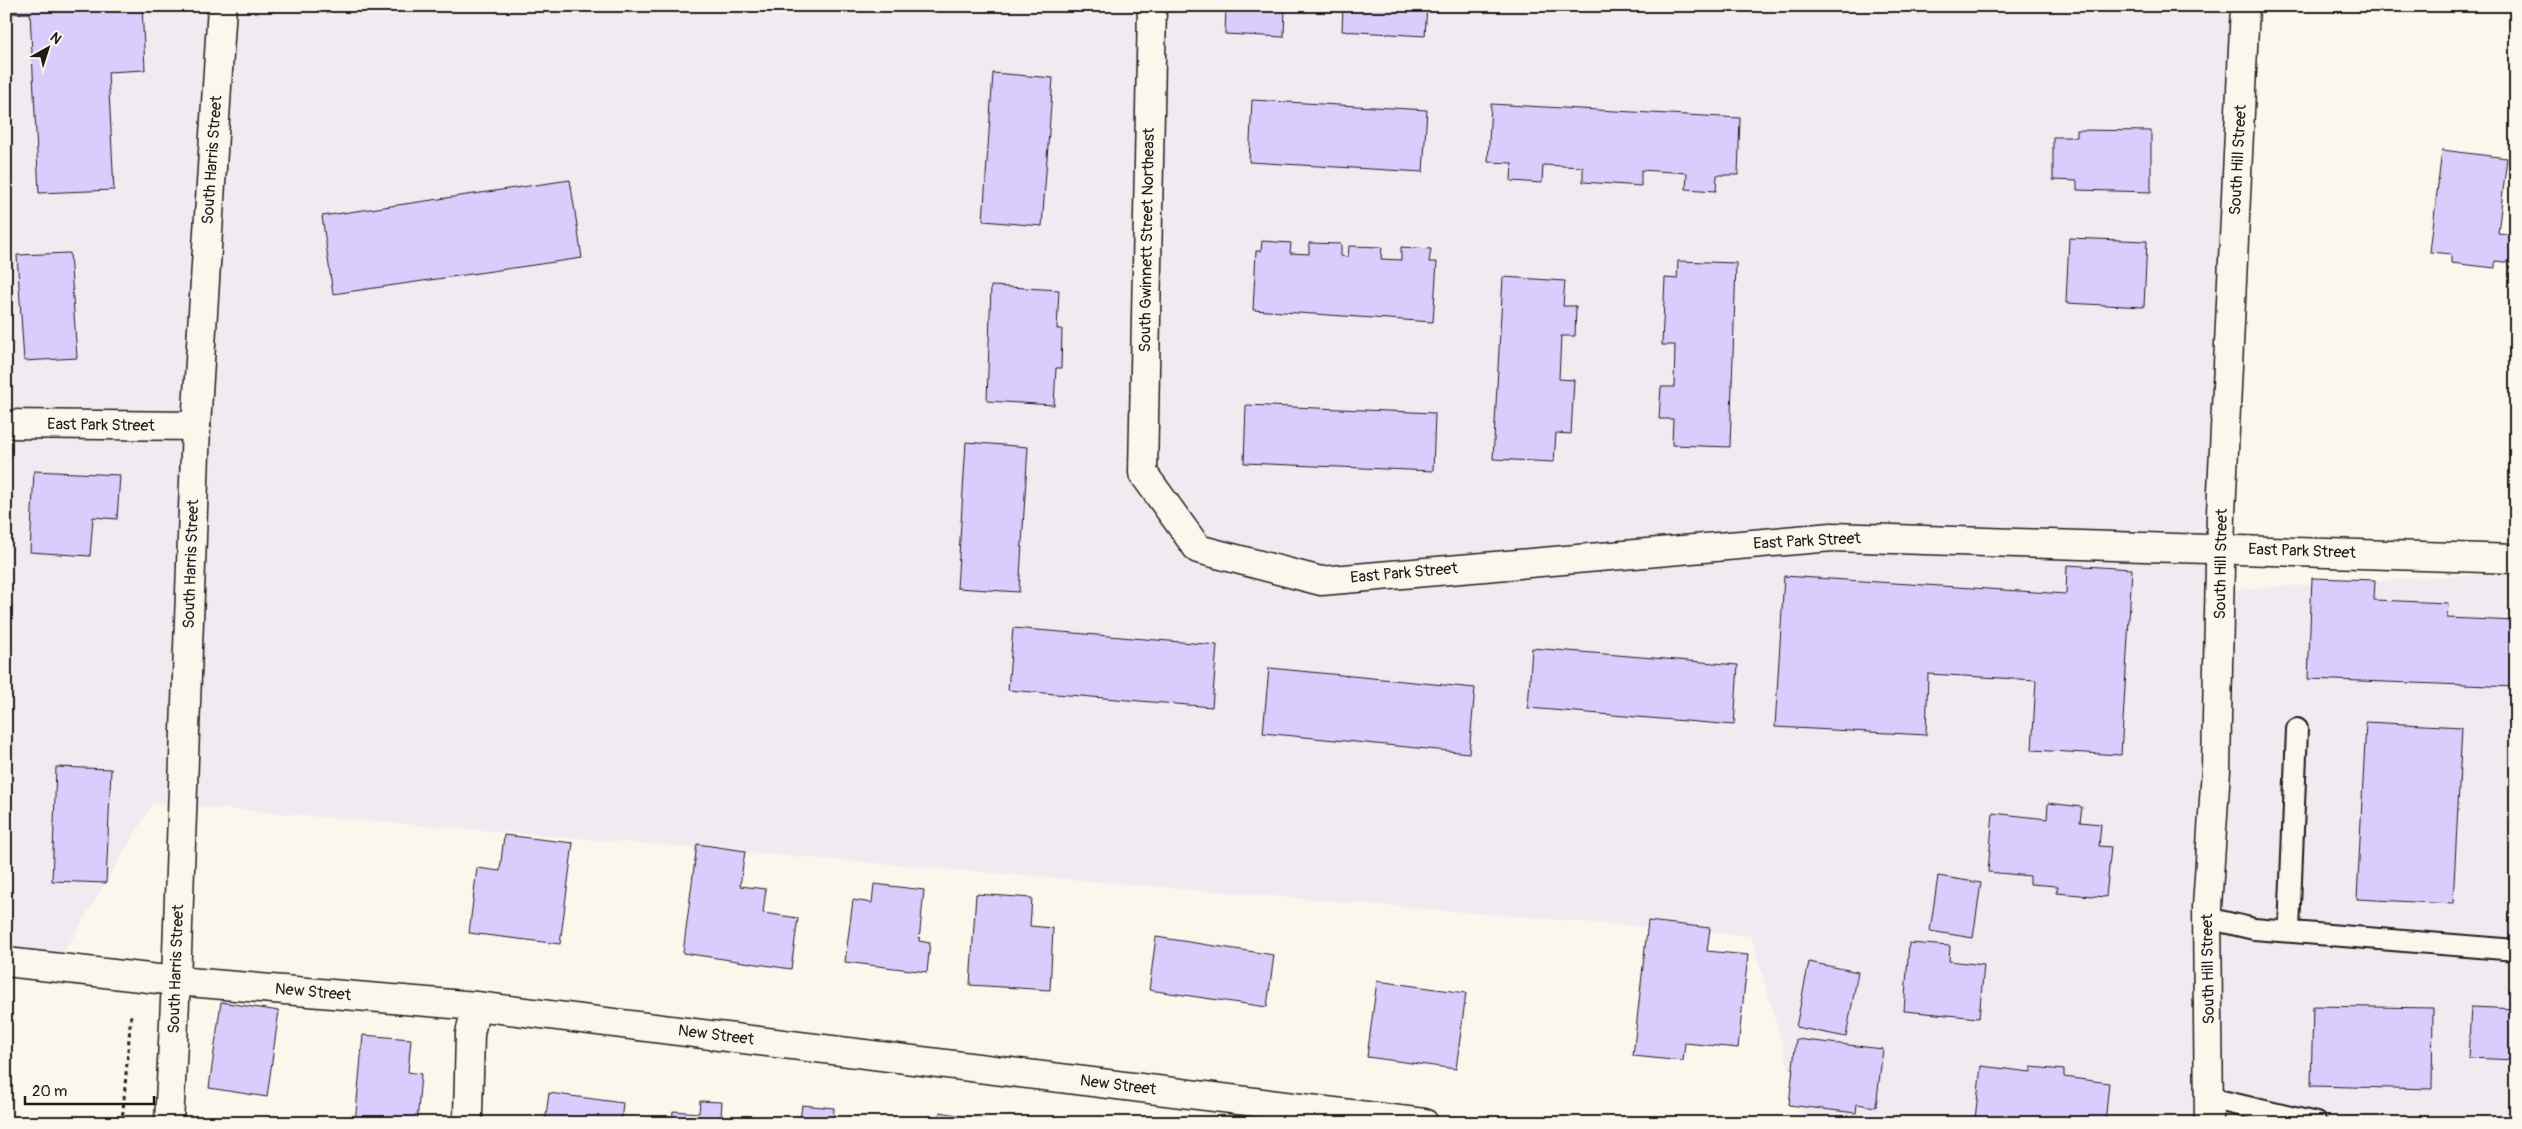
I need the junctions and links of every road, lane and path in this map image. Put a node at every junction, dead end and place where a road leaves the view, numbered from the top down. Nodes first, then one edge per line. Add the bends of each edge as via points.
1 (222, 6) edge
2 (1152, 6) edge
3 (2245, 6) edge
4 (6, 424) edge
5 (196, 426) junction
6 (1143, 473) joint
7 (2220, 548) junction
8 (2516, 559) edge
9 (2297, 729) dead end
10 (2207, 918) junction
11 (2289, 931) junction
12 (2516, 950) edge
13 (6, 962) edge
14 (176, 981) junction
15 (476, 1006) junction
16 (132, 1010) dead end
17 (2210, 1110) edge
18 (1294, 1115) edge
19 (122, 1123) edge
20 (169, 1123) edge
21 (466, 1123) edge
22 (1424, 1123) edge
23 (2316, 1123) edge

1 - 5 street, South Harris Street
2 - 6 street, South Gwinnett Street Northeast
3 - 7 street, South Hill Street
4 - 5 street, East Park Street
5 - 14 street, South Harris Street
6 - 7 street, East Park Street via 1198,550 1321,581 1832,537
7 - 8 street, East Park Street
7 - 10 street, South Hill Street via 2216,769
9 - 11 lane
10 - 11 lane via 2254,928
10 - 17 street, South Hill Street
11 - 12 lane
13 - 14 street, New Street
14 - 15 street, New Street
14 - 20 street, South Harris Street
15 - 18 street, New Street
15 - 21 street via 470,1034
16 - 19 path
17 - 23 lane
18 - 22 street, New Street

